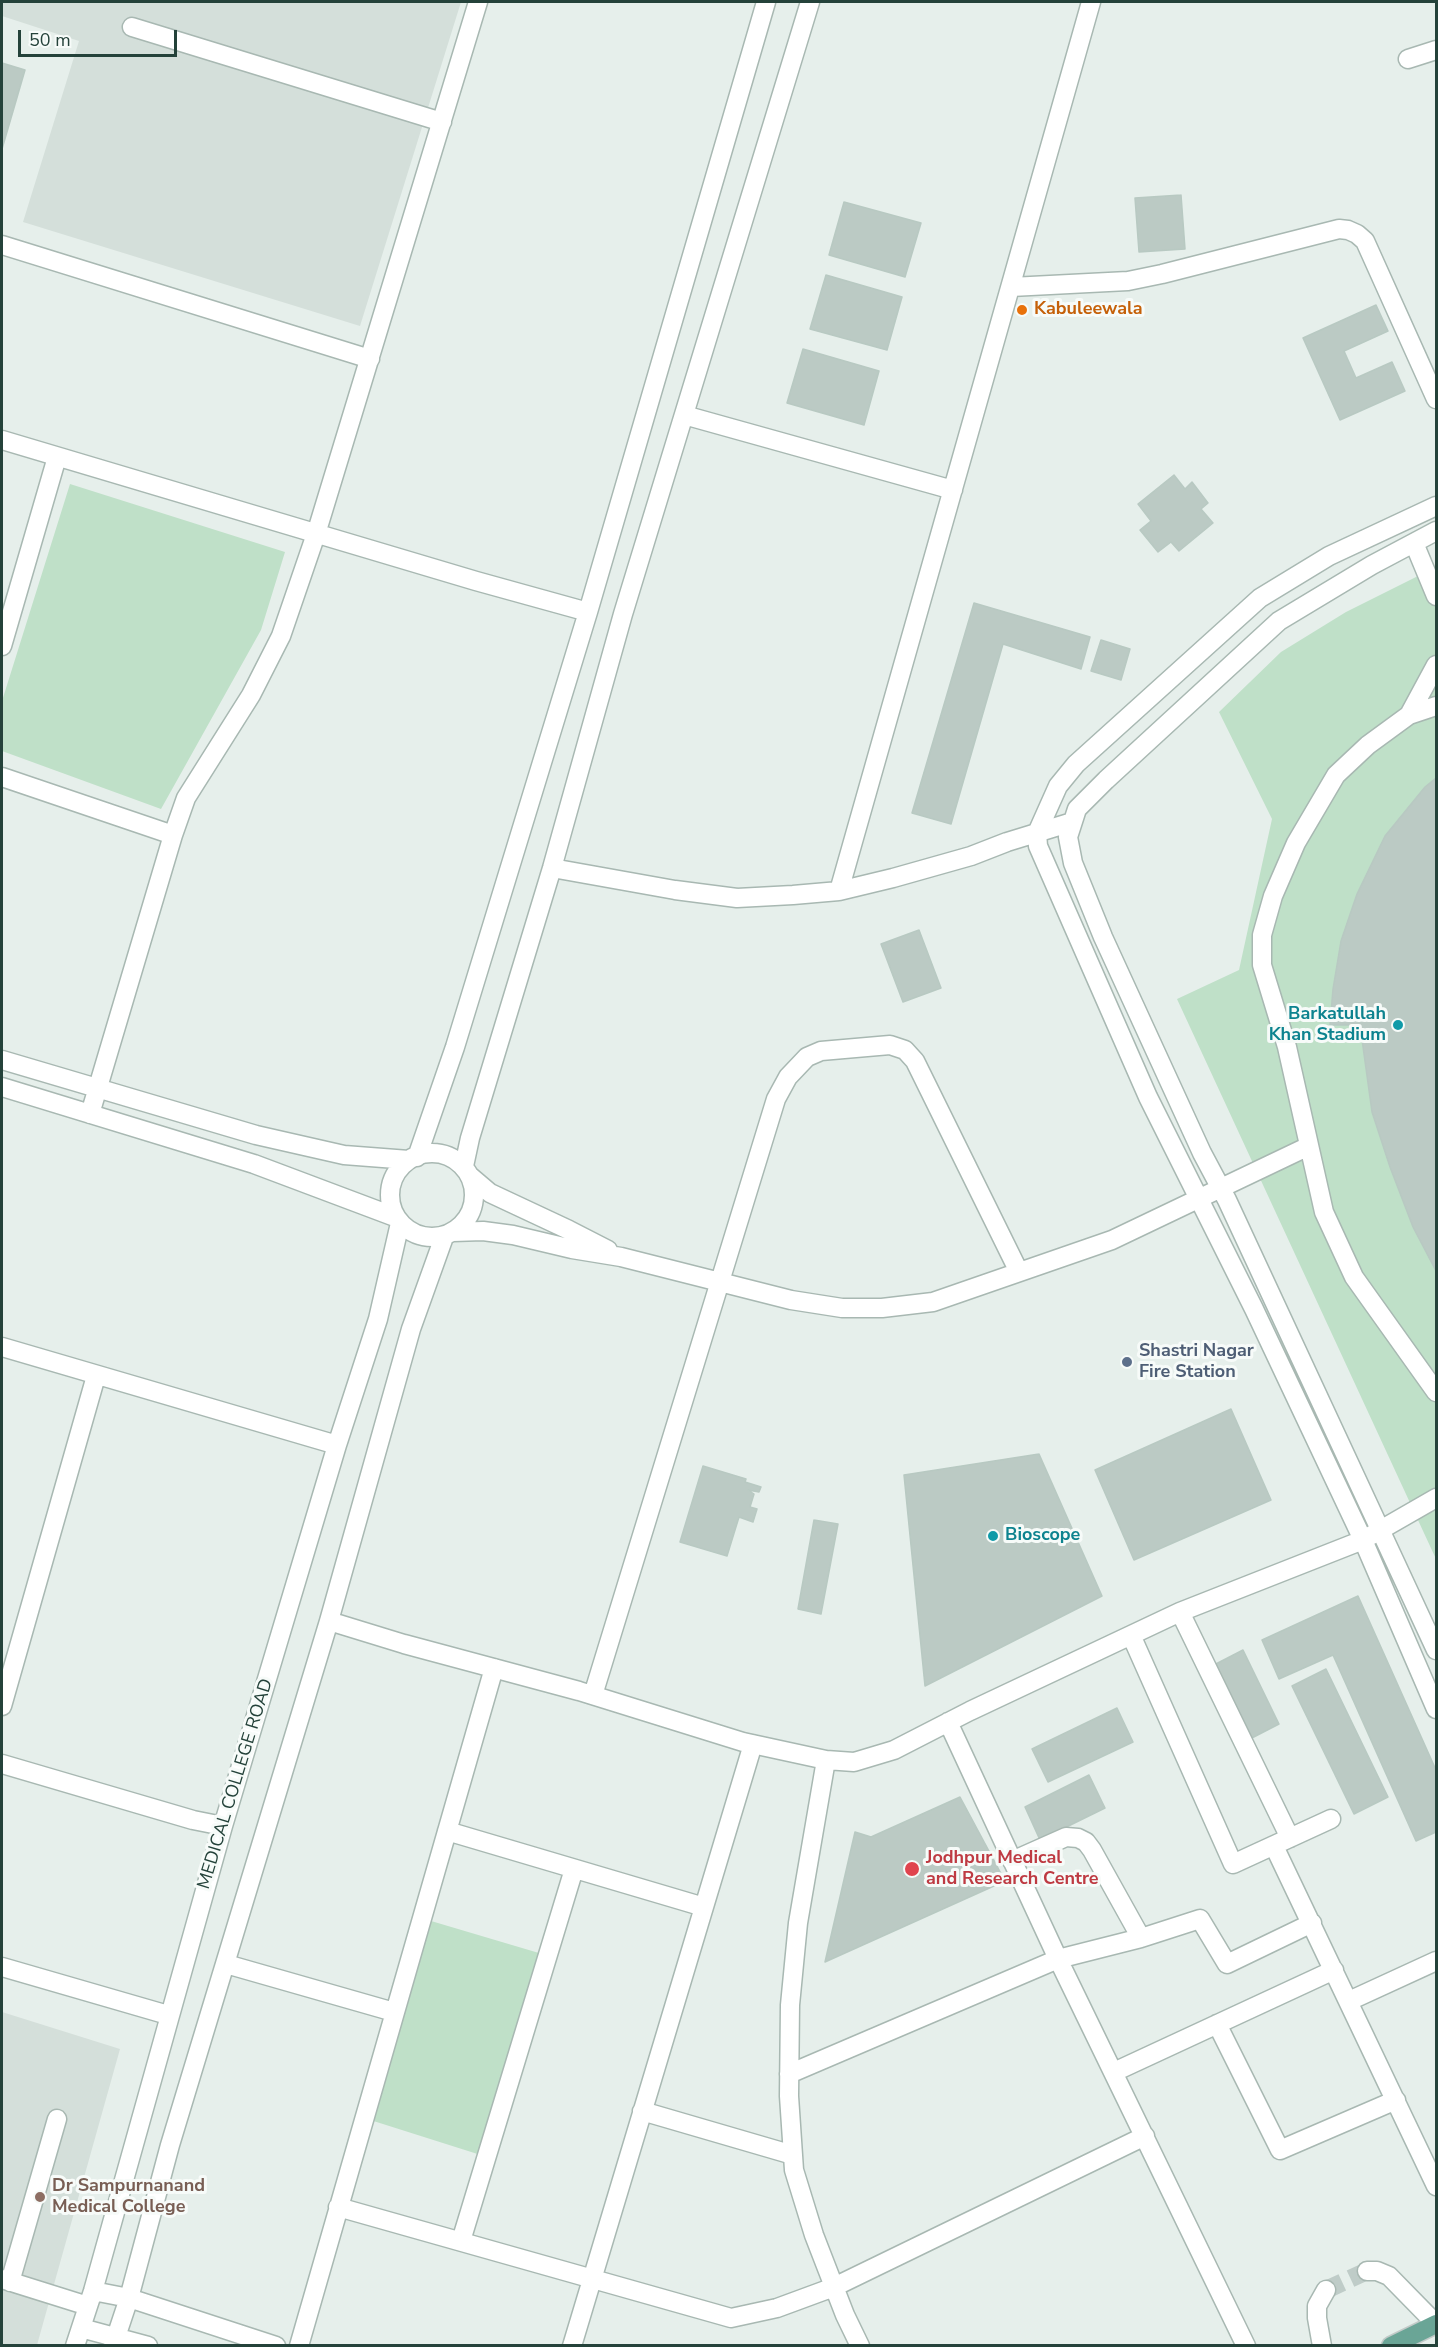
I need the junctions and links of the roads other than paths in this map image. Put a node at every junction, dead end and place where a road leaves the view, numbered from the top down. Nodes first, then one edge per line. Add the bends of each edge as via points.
1 (478, 2) edge
2 (766, 2) edge
3 (810, 2) edge
4 (1091, 2) edge
5 (132, 27) dead end
6 (1437, 50) edge
7 (1408, 59) dead end
8 (442, 122) junction
9 (2, 245) edge
10 (1011, 287) junction
11 (370, 359) junction
12 (1433, 380) edge
13 (1437, 399) edge
14 (684, 415) junction
15 (2, 440) edge
16 (57, 457) junction
17 (953, 490) junction
18 (1437, 506) edge
19 (1437, 531) edge
20 (316, 534) junction
21 (1414, 543) junction
22 (1437, 596) edge
23 (588, 612) junction
24 (2, 646) edge
25 (1437, 665) edge
26 (1437, 706) edge
27 (1409, 715) junction
28 (2, 777) edge
29 (1072, 822) junction
30 (1037, 833) junction
31 (173, 835) junction
32 (552, 868) junction
33 (840, 891) junction
34 (2, 1060) edge
35 (2, 1087) edge
36 (99, 1089) junction
37 (90, 1114) junction
38 (1309, 1146) junction
39 (413, 1158) junction
40 (467, 1171) junction
41 (1220, 1188) junction
42 (1197, 1198) junction
43 (397, 1220) junction
44 (449, 1235) junction
45 (621, 1257) junction
46 (1019, 1272) junction
47 (720, 1281) junction
48 (2, 1347) edge
49 (96, 1376) junction
50 (1437, 1392) edge
51 (337, 1445) junction
52 (1437, 1498) edge
53 (1381, 1531) junction
54 (1363, 1540) junction
55 (1180, 1612) junction
56 (329, 1621) junction
57 (1131, 1635) junction
58 (1437, 1650) edge
59 (494, 1668) junction
60 (593, 1695) junction
61 (2, 1706) edge
62 (1437, 1709) edge
63 (948, 1722) junction
64 (753, 1744) junction
65 (826, 1760) junction
66 (2, 1764) edge
67 (1331, 1819) dead end
68 (223, 1826) junction
69 (447, 1831) junction
70 (1282, 1842) junction
71 (1012, 1861) junction
72 (574, 1869) junction
73 (704, 1907) junction
74 (1312, 1923) junction
75 (1141, 1938) junction
76 (1058, 1959) junction
77 (1437, 1961) edge
78 (226, 1964) junction
79 (2, 1967) edge
80 (1334, 1970) junction
81 (1349, 2001) junction
82 (394, 2012) junction
83 (168, 2015) junction
84 (1217, 2024) junction
85 (1114, 2072) junction
86 (789, 2074) junction
87 (1396, 2100) junction
88 (642, 2111) junction
89 (57, 2119) dead end
90 (1145, 2136) junction
91 (793, 2155) junction
92 (1437, 2186) edge
93 (338, 2207) junction
94 (461, 2241) junction
95 (1368, 2271) dead end
96 (592, 2277) junction
97 (6, 2280) edge
98 (834, 2287) junction
99 (1326, 2290) dead end
100 (129, 2298) junction
101 (90, 2299) junction
102 (1437, 2324) edge
103 (81, 2328) junction
104 (114, 2341) edge
105 (75, 2346) edge
106 (148, 2346) edge
107 (276, 2346) edge
108 (299, 2346) edge
109 (572, 2346) edge
110 (860, 2346) edge
111 (1246, 2346) edge
112 (1322, 2346) edge
113 (1391, 2346) edge

1 - 8 street
2 - 23 street
3 - 14 street
4 - 10 street
5 - 8 street
6 - 7 street
8 - 11 street
9 - 11 street
10 - 12 street via 1128,281 1339,229 1348,230 1365,242
10 - 17 street
11 - 20 street
12 - 13 street
14 - 17 street
14 - 32 street
15 - 16 street
16 - 20 street
16 - 24 street
17 - 33 street
18 - 30 street via 1329,556 1260,598 1077,764 1058,786
19 - 21 street
20 - 23 street
20 - 31 street via 281,636 251,695 186,798
21 - 22 street
21 - 29 street via 1279,621 1106,780 1077,809
23 - 39 street via 456,1047
25 - 27 street
26 - 27 street
27 - 38 street via 1336,775 1296,843 1273,896 1262,935 1262,965
28 - 31 street
29 - 30 street
29 - 41 street via 1068,837 1073,863 1103,937
30 - 33 street via 971,856
30 - 42 street via 1038,846 1148,1097
31 - 36 street
32 - 33 street via 737,898
32 - 40 street via 470,1138
34 - 36 street
35 - 37 street
36 - 37 street
36 - 39 street via 256,1135 344,1155
37 - 43 street via 254,1164
38 - 41 street
38 - 50 street via 1324,1212 1354,1277
39 - 40 street via 444,1154
39 - 43 street via 396,1173 392,1183 391,1204
40 - 44 street via 474,1201 463,1224
40 - 45 street via 490,1193
41 - 42 street
41 - 53 street
42 - 46 street via 1112,1240
42 - 54 street
43 - 44 street via 428,1238
43 - 51 street, MEDICAL COLLEGE ROAD via 378,1319
44 - 45 street via 483,1231
44 - 56 street via 411,1329
45 - 47 street
46 - 47 street via 933,1302 882,1308 842,1308 791,1300
46 - 47 street via 915,1060 905,1050 890,1045 867,1045 821,1051 807,1057 788,1077 776,1099
47 - 60 street
48 - 49 street
49 - 51 street
49 - 61 street
51 - 68 street, MEDICAL COLLEGE ROAD
52 - 53 street
53 - 54 street
53 - 58 street
54 - 55 street
54 - 62 street
55 - 57 street
55 - 70 street
56 - 59 street
56 - 78 street
57 - 63 street
57 - 70 street via 1233,1864
59 - 60 street
59 - 69 street
60 - 64 street
63 - 65 street via 894,1750 854,1762
63 - 71 street
64 - 65 street
64 - 73 street
65 - 86 street via 798,1923 789,2005
66 - 68 street
67 - 70 street
68 - 83 street, MEDICAL COLLEGE ROAD
69 - 72 street
69 - 82 street
70 - 74 street
71 - 75 street via 1066,1838 1086,1842
71 - 76 street
72 - 73 street
72 - 94 street
73 - 88 street
74 - 75 street via 1227,1964 1200,1919
74 - 80 street
75 - 76 street
76 - 85 street
76 - 86 street
77 - 81 street
78 - 82 street
78 - 100 street via 170,2145
79 - 83 street
80 - 81 street
80 - 84 street
81 - 87 street
82 - 93 street
83 - 101 street, MEDICAL COLLEGE ROAD
84 - 85 street
84 - 87 street via 1280,2150
85 - 90 street
86 - 91 street
87 - 92 street
88 - 91 street
88 - 96 street
89 - 97 street
90 - 98 street
90 - 111 street
91 - 98 street via 814,2235
93 - 94 street
93 - 108 street
94 - 96 street
95 - 102 street via 1389,2276
96 - 98 street via 731,2318 777,2308
96 - 109 street
97 - 101 street
98 - 110 street
99 - 112 street via 1317,2306
100 - 101 street
100 - 104 street
100 - 107 street
101 - 103 street, MEDICAL COLLEGE ROAD
102 - 113 main road
103 - 104 street
103 - 105 street, MEDICAL COLLEGE ROAD
104 - 106 street

